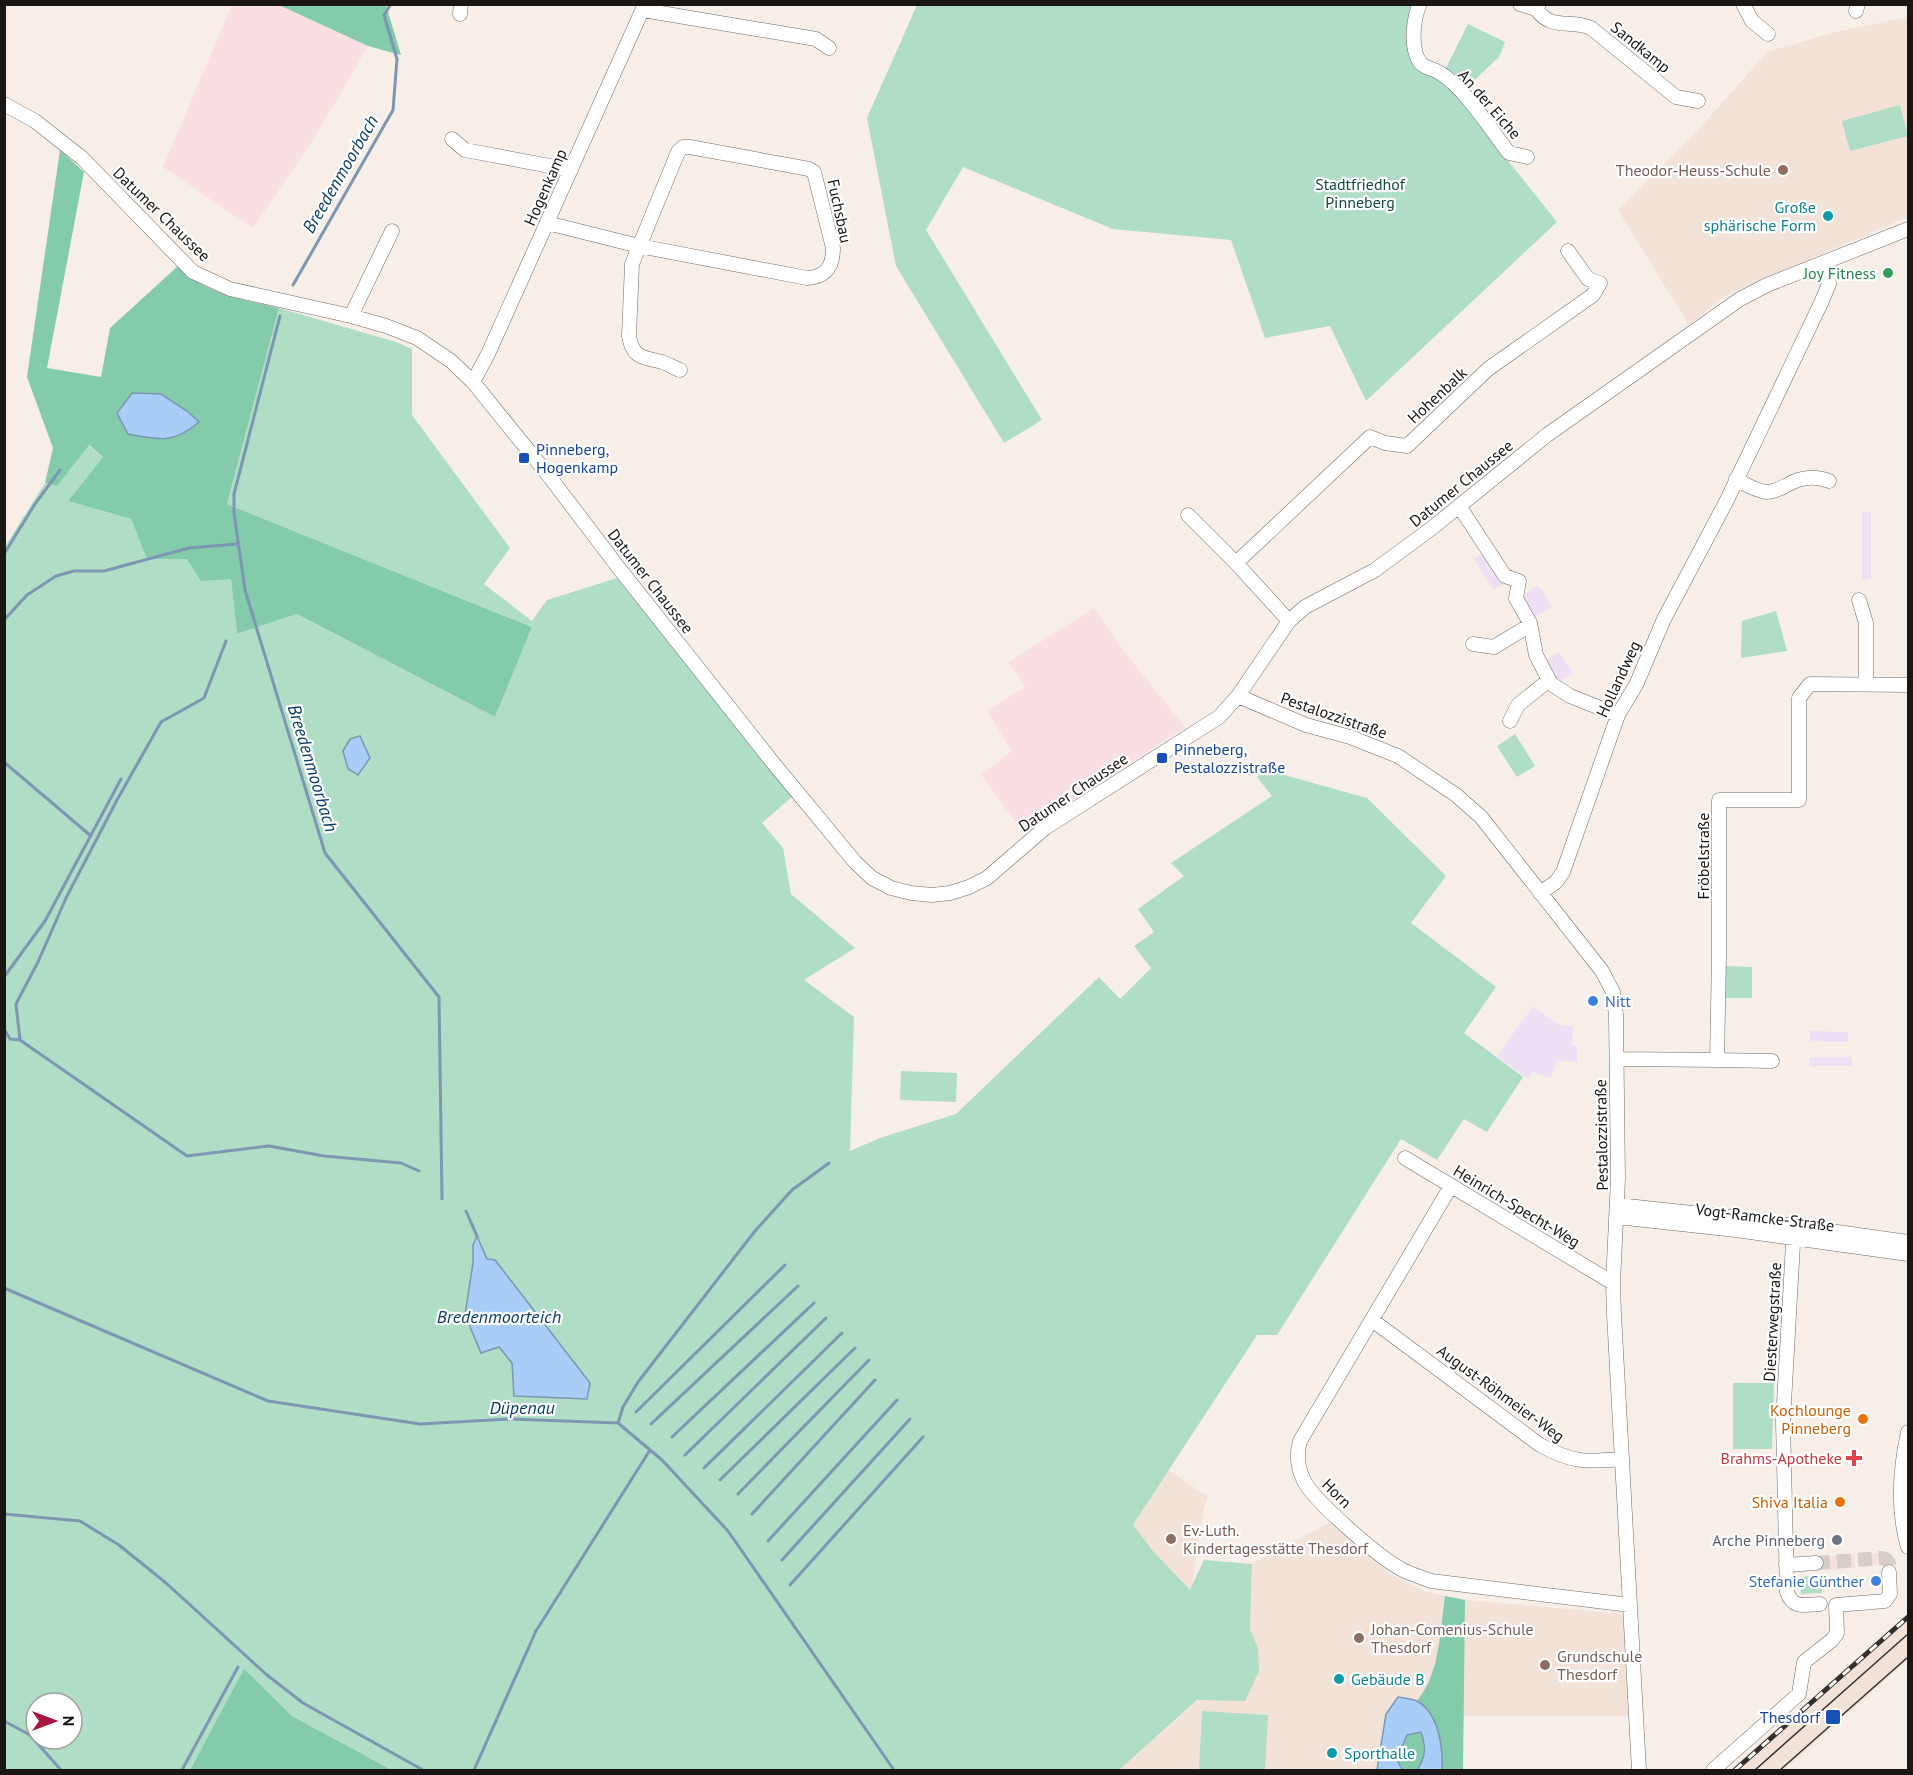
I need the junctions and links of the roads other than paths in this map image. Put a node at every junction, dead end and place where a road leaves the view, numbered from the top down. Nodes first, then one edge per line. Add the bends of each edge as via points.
1 (1420, 4) edge
2 (1520, 4) edge
3 (1743, 4) edge
4 (644, 7) edge
5 (1538, 7) edge
6 (1768, 34) dead end
7 (829, 48) dead end
8 (1698, 101) dead end
9 (4, 104) edge
10 (452, 139) dead end
11 (1527, 157) dead end
12 (571, 170) junction
13 (547, 223) junction
14 (1908, 229) edge
15 (392, 231) dead end
16 (639, 246) junction
17 (1568, 251) dead end
18 (1827, 262) junction
19 (351, 316) junction
20 (680, 370) dead end
21 (472, 382) junction
22 (1736, 479) junction
23 (1830, 481) dead end
24 (1460, 506) junction
25 (1188, 515) dead end
26 (1236, 563) junction
27 (1859, 600) dead end
28 (1289, 621) junction
29 (1530, 625) junction
30 (1473, 644) dead end
31 (1549, 680) junction
32 (1866, 684) junction
33 (1908, 685) edge
34 (1238, 696) junction
35 (1618, 715) junction
36 (1510, 721) dead end
37 (1540, 893) junction
38 (1617, 1059) junction
39 (1717, 1060) junction
40 (1772, 1061) dead end
41 (1405, 1158) dead end
42 (1451, 1186) junction
43 (1618, 1211) junction
44 (1793, 1231) junction
45 (1908, 1242) edge
46 (1908, 1254) edge
47 (1613, 1283) junction
48 (1372, 1320) junction
49 (1908, 1432) edge
50 (1622, 1460) junction
51 (1908, 1547) edge
52 (1816, 1563) tunnel mouth
53 (1786, 1565) junction
54 (1889, 1572) dead end
55 (1820, 1604) dead end
56 (1630, 1605) junction
57 (1639, 1770) edge
58 (1713, 1770) edge

1 - 11 street, An der Eiche via 1414,33 1416,57 1462,93 1509,153
2 - 5 street
3 - 6 street via 1752,21
4 - 7 street via 816,39
4 - 12 street, Hogenkamp
5 - 8 street, Sandkamp via 1550,22 1591,28 1676,97
9 - 19 street, Datumer Chaussee via 35,121 82,158 194,272 230,289
10 - 12 street via 465,150
12 - 13 street, Hogenkamp
13 - 16 street, Fuchsbau
13 - 21 street, Hogenkamp
14 - 18 street, Datumer Chaussee
15 - 19 street
16 - 16 street, Fuchsbau via 807,278 818,277 833,259 814,172 690,147 678,152
16 - 20 street, Fuchsbau via 632,264 631,347 646,359
17 - 26 street, Hohenbalk via 1588,279 1600,284 1593,295 1488,369 1407,446 1371,437
18 - 22 street, Hollandweg via 1828,284 1821,303
18 - 24 street, Datumer Chaussee via 1740,299 1547,435
19 - 21 street, Datumer Chaussee via 423,341 452,361
21 - 34 street, Datumer Chaussee via 855,862 872,878 891,888 941,894 987,878 1045,828 1219,717
22 - 23 street via 1769,492 1800,479 1819,477
22 - 35 street, Hollandweg
24 - 28 street, Datumer Chaussee via 1375,570 1305,607
24 - 29 street via 1505,576 1519,580 1516,598
25 - 26 street
26 - 28 street
27 - 32 street via 1866,623
28 - 34 street, Datumer Chaussee
29 - 30 street via 1494,647
29 - 31 street via 1536,655
31 - 35 street via 1570,696
31 - 36 street via 1518,705
32 - 33 street, Fröbelstraße
32 - 39 street, Fröbelstraße via 1810,684 1799,698 1799,800 1719,800
34 - 37 street, Pestalozzistraße via 1306,725 1350,736 1398,756 1481,817
35 - 37 street, Hollandweg via 1563,872
37 - 38 street, Pestalozzistraße via 1602,971 1613,992
38 - 39 street
38 - 43 street, Pestalozzistraße
39 - 40 street
41 - 42 street, Heinrich-Specht-Weg
42 - 47 street, Heinrich-Specht-Weg
42 - 48 street, Horn
43 - 44 street, Vogt-Ramcke-Straße
43 - 47 street, Pestalozzistraße
44 - 45 street, Vogt-Ramcke-Straße
44 - 46 street, Vogt-Ramcke-Straße
44 - 53 street, Diesterwegstraße via 1784,1420
47 - 50 street, Pestalozzistraße
48 - 50 street, August-Röhmeier-Weg via 1540,1445 1562,1457
48 - 56 street, Horn via 1300,1441 1299,1468 1313,1494 1387,1561 1431,1581
49 - 51 street via 1901,1475
50 - 56 street, Pestalozzistraße
52 - 53 street
53 - 55 street, Diesterwegstraße via 1790,1601
54 - 58 street via 1890,1594 1885,1601 1836,1605 1837,1633 1804,1662 1799,1694
56 - 57 street, Pestalozzistraße

